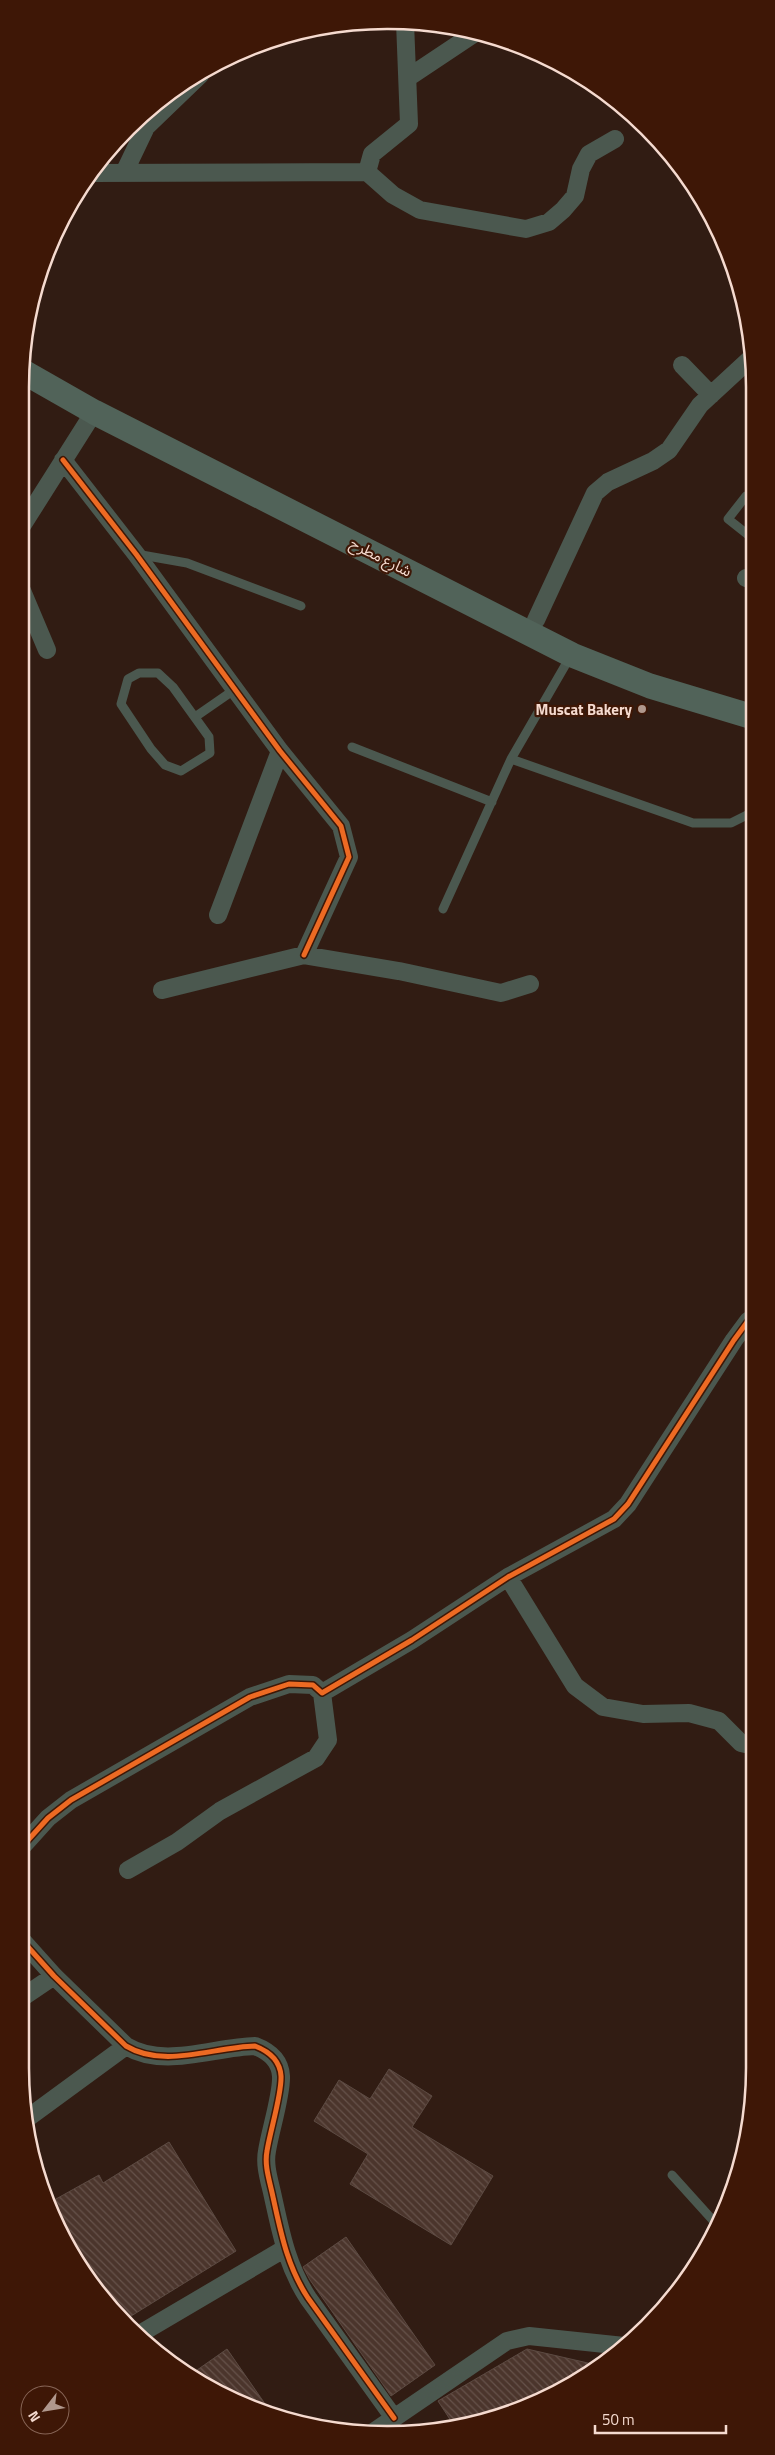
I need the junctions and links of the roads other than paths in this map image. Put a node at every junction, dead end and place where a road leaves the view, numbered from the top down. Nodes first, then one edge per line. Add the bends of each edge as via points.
1 (406, 30) edge
2 (467, 38) edge
3 (409, 78) junction
4 (175, 99) edge
5 (615, 139) dead end
6 (124, 172) junction
7 (367, 172) junction
8 (100, 173) edge
9 (30, 360) edge
10 (745, 364) edge
11 (682, 365) dead end
12 (30, 375) edge
13 (711, 395) junction
14 (94, 412) junction
15 (63, 460) junction
16 (746, 496) dead end
17 (29, 515) edge
18 (746, 533) edge
19 (136, 554) junction
20 (301, 606) dead end
21 (29, 607) edge
22 (536, 620) junction
23 (47, 650) dead end
24 (572, 655) junction
25 (234, 690) junction
26 (746, 697) edge
27 (746, 715) edge
28 (195, 717) junction
29 (352, 747) dead end
30 (280, 751) junction
31 (511, 759) junction
32 (492, 802) junction
33 (746, 816) edge
34 (443, 909) dead end
35 (218, 915) dead end
36 (304, 955) junction
37 (530, 984) dead end
38 (162, 990) dead end
39 (746, 1324) edge
40 (508, 1577) junction
41 (322, 1693) junction
42 (746, 1744) edge
43 (29, 1839) edge
44 (128, 1870) dead end
45 (29, 1948) edge
46 (54, 1976) junction
47 (29, 1993) edge
48 (126, 2046) junction
49 (32, 2115) edge
50 (672, 2175) dead end
51 (712, 2219) edge
52 (284, 2249) junction
53 (145, 2331) edge
54 (614, 2345) edge
55 (394, 2418) junction
56 (383, 2426) edge

1 - 3 street
2 - 3 street
3 - 7 street via 409,124 372,154
4 - 6 street via 146,127
5 - 7 street via 589,154 581,169 575,196 563,210 548,222 526,230 420,210 393,194
6 - 7 street
6 - 8 street
9 - 22 main road, شارع مطرح via 69,385
10 - 13 street
11 - 13 street
12 - 14 main road, شارع مطرح
13 - 22 street via 685,424 669,450 608,482 595,493
14 - 15 street
14 - 24 main road, شارع مطرح
15 - 17 street
15 - 19 street
16 - 18 lane via 728,518
19 - 20 lane via 187,563
19 - 25 street
21 - 23 street
22 - 26 main road, شارع مطرح via 639,664
24 - 27 main road, شارع مطرح via 650,686
24 - 31 lane
25 - 28 lane
25 - 30 street
28 - 28 lane via 209,737 210,753 181,770 165,765 121,704 128,679 139,673 158,673
29 - 32 lane
30 - 35 street
30 - 36 street via 341,826 349,857
31 - 32 lane
31 - 33 lane via 693,823 731,823
32 - 34 lane
36 - 37 street via 501,993
36 - 38 street
39 - 40 street via 628,1504 614,1518
40 - 41 street via 412,1640
40 - 42 street via 575,1686 603,1707 643,1714 689,1713 718,1721
41 - 43 street via 313,1685 289,1684 250,1698 71,1800
41 - 44 street via 328,1740 316,1758 220,1811 177,1842
45 - 46 street
46 - 47 street
46 - 48 street
48 - 49 street
48 - 52 street via 154,2058 255,2046 268,2051 277,2062 281,2076 266,2168
50 - 51 lane
52 - 53 street
52 - 55 street via 298,2282
54 - 55 street via 529,2336 507,2341
55 - 56 street

